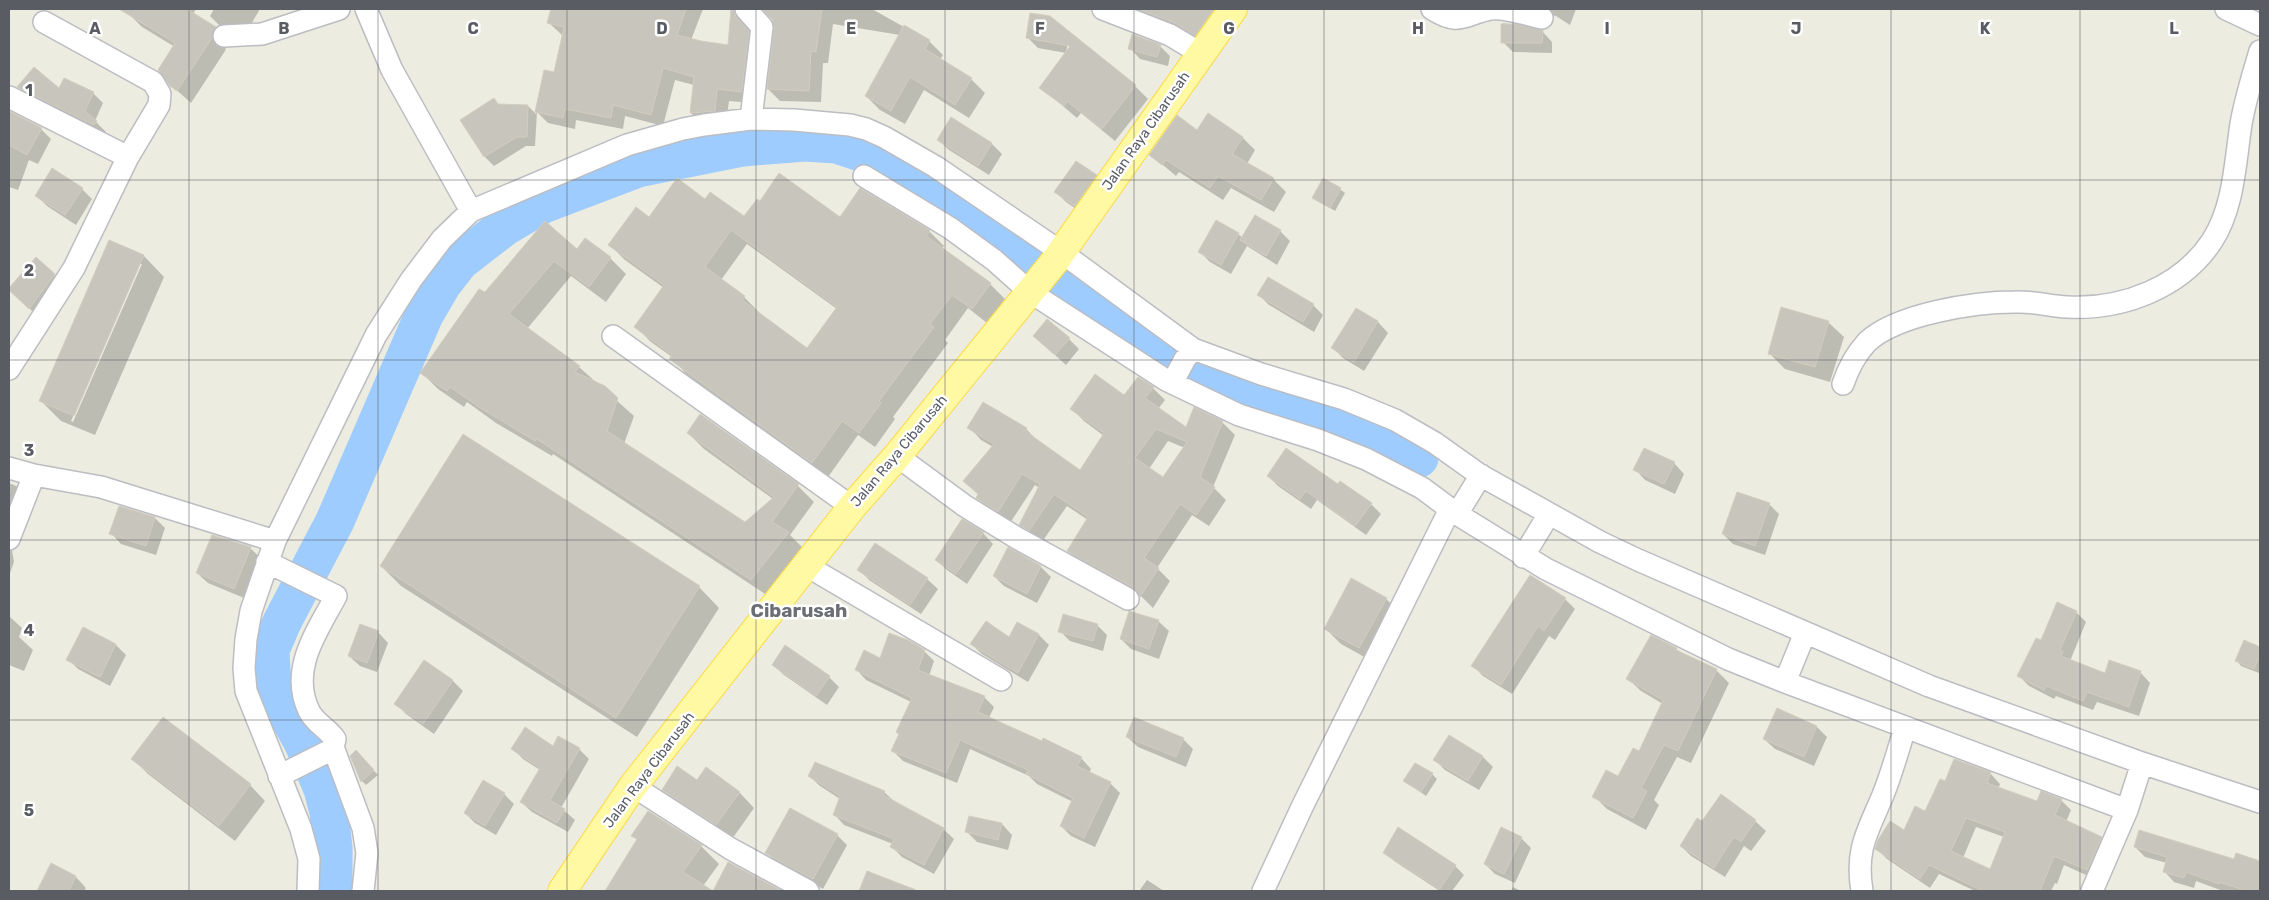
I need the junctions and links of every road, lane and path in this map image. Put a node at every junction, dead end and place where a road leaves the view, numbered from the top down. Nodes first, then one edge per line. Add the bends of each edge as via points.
1 (339, 9) edge
2 (366, 9) edge
3 (746, 9) edge
4 (1103, 9) edge
5 (1232, 9) edge
6 (1432, 9) edge
7 (2226, 9) edge
8 (1542, 18) dead end
9 (44, 22) dead end
10 (2260, 24) edge
11 (224, 36) dead end
12 (2260, 51) edge
13 (1200, 53) junction
14 (9, 98) edge
15 (751, 120) junction
16 (2251, 126) edge
17 (128, 157) junction
18 (864, 176) dead end
19 (471, 211) junction
20 (1058, 256) junction
21 (1033, 289) junction
22 (613, 336) dead end
23 (1189, 354) junction
24 (9, 369) edge
25 (1172, 381) junction
26 (1843, 384) dead end
27 (897, 456) junction
28 (9, 468) edge
29 (34, 475) junction
30 (1477, 482) junction
31 (852, 507) junction
32 (1456, 510) junction
33 (1545, 520) junction
34 (9, 538) edge
35 (274, 541) junction
36 (1524, 555) junction
37 (267, 562) junction
38 (807, 566) junction
39 (1128, 598) dead end
40 (1803, 637) junction
41 (1787, 677) junction
42 (1001, 680) dead end
43 (1906, 728) junction
44 (331, 749) junction
45 (2141, 766) junction
46 (286, 773) junction
47 (633, 786) junction
48 (2260, 802) edge
49 (2128, 807) junction
50 (308, 891) edge
51 (363, 891) edge
52 (562, 891) edge
53 (808, 891) edge
54 (1263, 891) edge
55 (1862, 891) edge
56 (2092, 891) edge

1 - 11 street via 262,34
2 - 19 street via 392,70
3 - 15 street via 762,27
4 - 13 street via 1170,35
5 - 13 main road, Jalan Raya Cibarusah
6 - 8 street via 1446,17 1462,19 1492,9
7 - 10 street
9 - 17 street via 153,82 159,89 159,105
12 - 16 street
13 - 20 main road, Jalan Raya Cibarusah
14 - 17 street
15 - 19 street via 683,129 627,145
15 - 20 street via 829,122 866,129 936,167
16 - 26 street via 2212,241 2174,278 2154,291 2098,306 1990,303 1909,320 1867,342 1849,368
17 - 24 street via 74,268
18 - 21 street via 971,243
19 - 35 street via 442,238 376,335
20 - 21 main road, Jalan Raya Cibarusah
20 - 23 street
21 - 25 street via 1104,342
21 - 27 main road, Jalan Raya Cibarusah
22 - 31 street
23 - 25 street
23 - 30 street via 1344,399 1395,420 1434,443
25 - 32 street via 1239,415 1366,459
27 - 31 main road, Jalan Raya Cibarusah
27 - 39 street via 965,506 1017,538
28 - 29 street
29 - 34 street
29 - 35 street via 101,487
30 - 32 street
30 - 33 street
31 - 38 main road, Jalan Raya Cibarusah
32 - 36 street
32 - 54 street via 1303,804
33 - 36 street
33 - 40 street
35 - 37 street
36 - 41 street via 1728,659
37 - 44 street via 336,596 303,661 302,679 308,710 335,739
37 - 46 street via 251,611 246,639 246,691
38 - 42 street
38 - 47 main road, Jalan Raya Cibarusah
40 - 41 street
40 - 45 street
41 - 43 street
43 - 49 street
43 - 55 street via 1884,794 1865,833 1859,868
44 - 46 street
44 - 51 street via 365,834 367,854
45 - 48 street
45 - 49 street
46 - 50 street via 309,859
47 - 52 main road, Jalan Raya Cibarusah
47 - 53 street via 731,849
49 - 56 street

